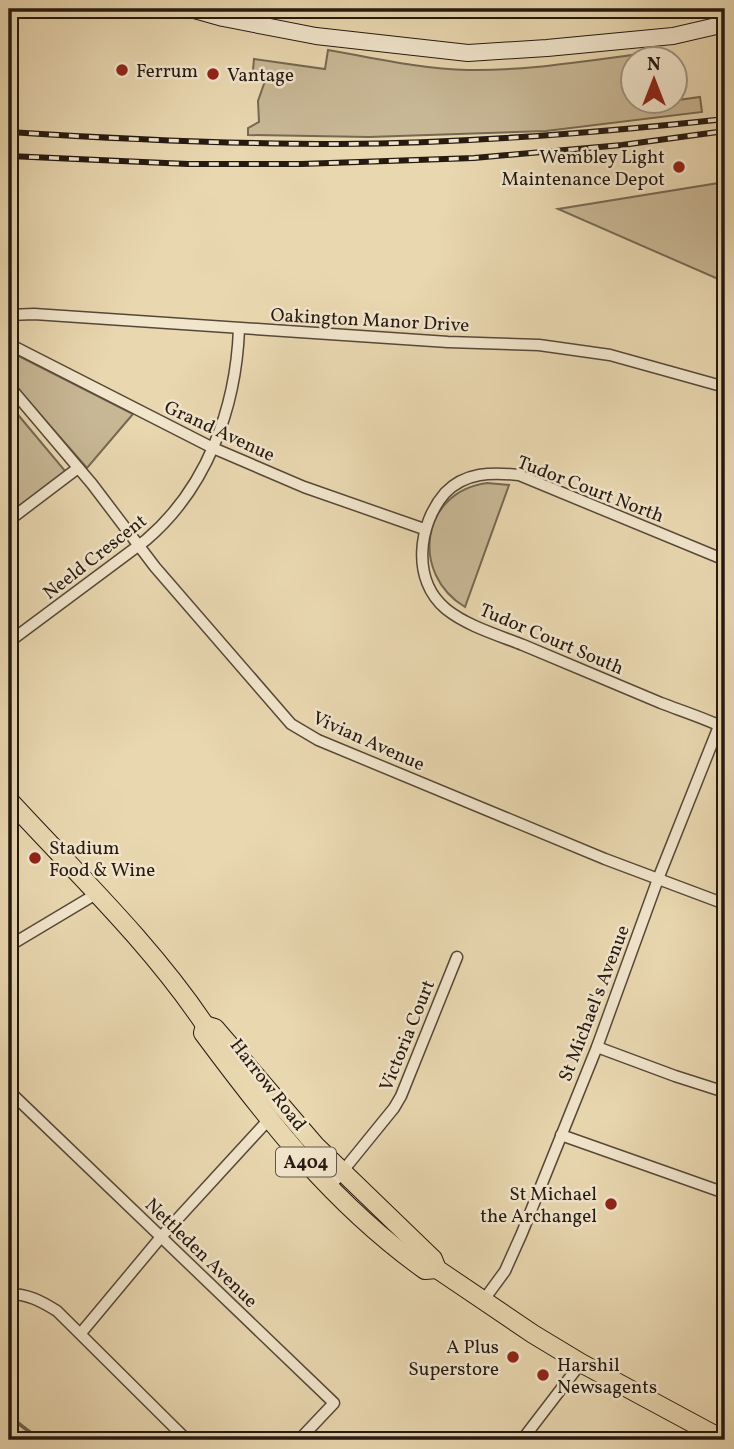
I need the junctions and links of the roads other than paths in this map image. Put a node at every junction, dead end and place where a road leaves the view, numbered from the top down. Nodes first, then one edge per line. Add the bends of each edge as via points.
1 (191, 9) edge
2 (725, 24) edge
3 (9, 315) edge
4 (239, 329) junction
5 (9, 344) edge
6 (9, 386) edge
7 (725, 387) edge
8 (213, 448) junction
9 (78, 468) junction
10 (9, 504) edge
11 (424, 529) junction
12 (138, 546) junction
13 (725, 560) edge
14 (9, 642) edge
15 (725, 711) edge
16 (722, 727) edge
17 (9, 800) edge
18 (658, 879) junction
19 (96, 894) junction
20 (725, 904) edge
21 (9, 946) edge
22 (457, 957) dead end
23 (205, 1025) junction
24 (597, 1047) junction
25 (9, 1091) edge
26 (725, 1092) edge
27 (281, 1107) junction
28 (268, 1120) junction
29 (561, 1135) junction
30 (342, 1173) junction
31 (329, 1188) junction
32 (725, 1194) edge
33 (161, 1237) junction
34 (437, 1269) junction
35 (9, 1294) edge
36 (483, 1301) junction
37 (80, 1333) junction
38 (581, 1363) junction
39 (187, 1440) edge
40 (299, 1440) edge
41 (522, 1440) edge
42 (724, 1440) edge

1 - 2 main road via 316,36 468,52 673,36
3 - 4 street, Oakington Manor Drive
4 - 7 street, Oakington Manor Drive via 539,345 610,355
4 - 8 street, Neeld Crescent via 228,407
5 - 8 street, Grand Avenue
6 - 9 street, Vivian Avenue
8 - 11 street, Grand Avenue via 304,487
8 - 12 street, Neeld Crescent via 183,499
9 - 10 street via 16,514
9 - 12 street, Vivian Avenue
11 - 13 street, Tudor Court North via 447,491 467,478 495,472 519,475
11 - 16 street, Tudor Court South via 423,567 446,608 477,626
12 - 14 street, Neeld Crescent
12 - 18 street, Vivian Avenue via 291,724 331,745
15 - 16 street, St Michael's Avenue
16 - 18 street, St Michael's Avenue
17 - 19 main road, Harrow Road / A404
18 - 20 street, Vivian Avenue
18 - 24 street, St Michael's Avenue
19 - 21 street
19 - 23 main road, Harrow Road / A404 via 146,947
22 - 30 street, Victoria Court via 401,1096
23 - 27 main road, Harrow Road / A404 via 215,1028
23 - 28 main road, Harrow Road / A404 via 203,1032
24 - 26 street
24 - 29 street, St Michael's Avenue
25 - 33 street, Nettleden Avenue
27 - 28 street
27 - 30 main road, Harrow Road / A404
28 - 31 main road, Harrow Road / A404
28 - 33 street
29 - 32 street
29 - 36 street, St Michael's Avenue via 505,1271
30 - 31 street, Victoria Court
30 - 34 main road, Harrow Road / A404 via 433,1259
31 - 34 main road, Harrow Road / A404 via 392,1247 425,1270
33 - 37 street
33 - 40 street, Nettleden Avenue via 334,1403
34 - 36 main road, Harrow Road / A404
35 - 37 street via 40,1300
36 - 38 main road, Harrow Road / A404
37 - 39 street
38 - 41 street
38 - 42 main road, Harrow Road / A404

